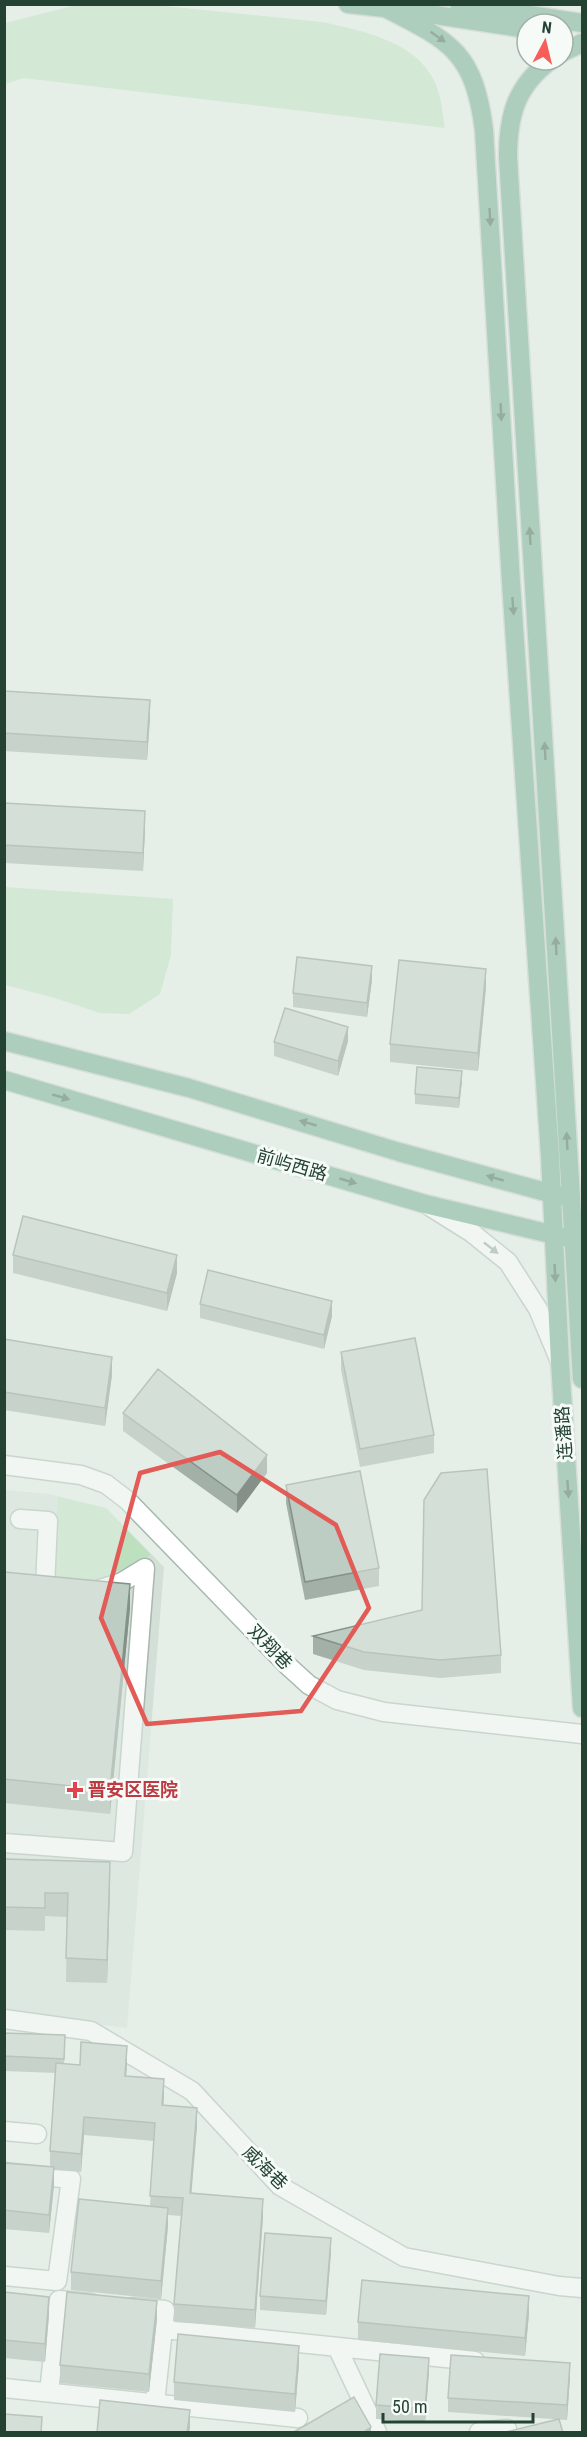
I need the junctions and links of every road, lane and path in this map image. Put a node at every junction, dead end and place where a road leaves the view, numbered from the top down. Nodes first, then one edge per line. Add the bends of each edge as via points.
1 (348, 4) edge
2 (459, 4) edge
3 (387, 9) junction
4 (582, 23) edge
5 (515, 27) edge
6 (537, 72) edge
7 (4, 1041) edge
8 (4, 1080) edge
9 (551, 1194) junction
10 (577, 1201) edge
11 (425, 1204) junction
12 (553, 1234) junction
13 (578, 1240) edge
14 (560, 1362) junction
15 (582, 1379) edge
16 (4, 1465) edge
17 (20, 1519) dead end
18 (25, 1585) edge
19 (45, 1587) junction
20 (64, 1588) edge
21 (84, 1590) edge
22 (582, 1708) edge
23 (582, 1734) edge
24 (4, 1843) edge
25 (4, 2019) edge
26 (4, 2131) edge
27 (37, 2134) dead end
28 (4, 2172) edge
29 (4, 2276) edge
30 (582, 2288) edge
31 (163, 2329) junction
32 (337, 2347) junction
33 (487, 2362) edge
34 (4, 2388) edge
35 (49, 2392) junction
36 (155, 2403) junction
37 (298, 2418) dead end
38 (507, 2429) edge
39 (377, 2433) edge
40 (479, 2433) edge

1 - 3 main road
2 - 4 main road
3 - 5 main road
3 -> 9 main road, 连潘路 via 442,38 455,50 467,67 481,103
10 -> 6 main road via 508,157 515,105
9 -> 7 main road via 189,1089
8 -> 11 main road, 前屿西路
9 - 10 main road
9 - 12 main road, 连潘路
10 - 13 main road
11 - 12 main road, 前屿西路
11 -> 14 street via 472,1233 508,1262 538,1309
12 - 13 main road, 前屿西路
12 -> 14 main road, 连潘路
13 - 15 main road
14 -> 22 main road, 连潘路
16 - 23 street, 双翔巷 via 81,1475 106,1484 176,1549 286,1665 328,1696 384,1712
17 - 19 street via 48,1521
18 - 19 street
19 - 20 street
21 - 24 street via 122,1582 145,1568 123,1852
25 - 30 street, 威海巷 via 91,2031 192,2091 280,2186 404,2257
26 - 27 street
28 - 29 street via 71,2179 57,2281
31 - 32 street
31 - 35 street via 165,2310 59,2300
31 - 36 street
32 - 33 street
32 - 39 street
34 - 35 street
35 - 36 street
36 - 37 street
38 - 40 street

